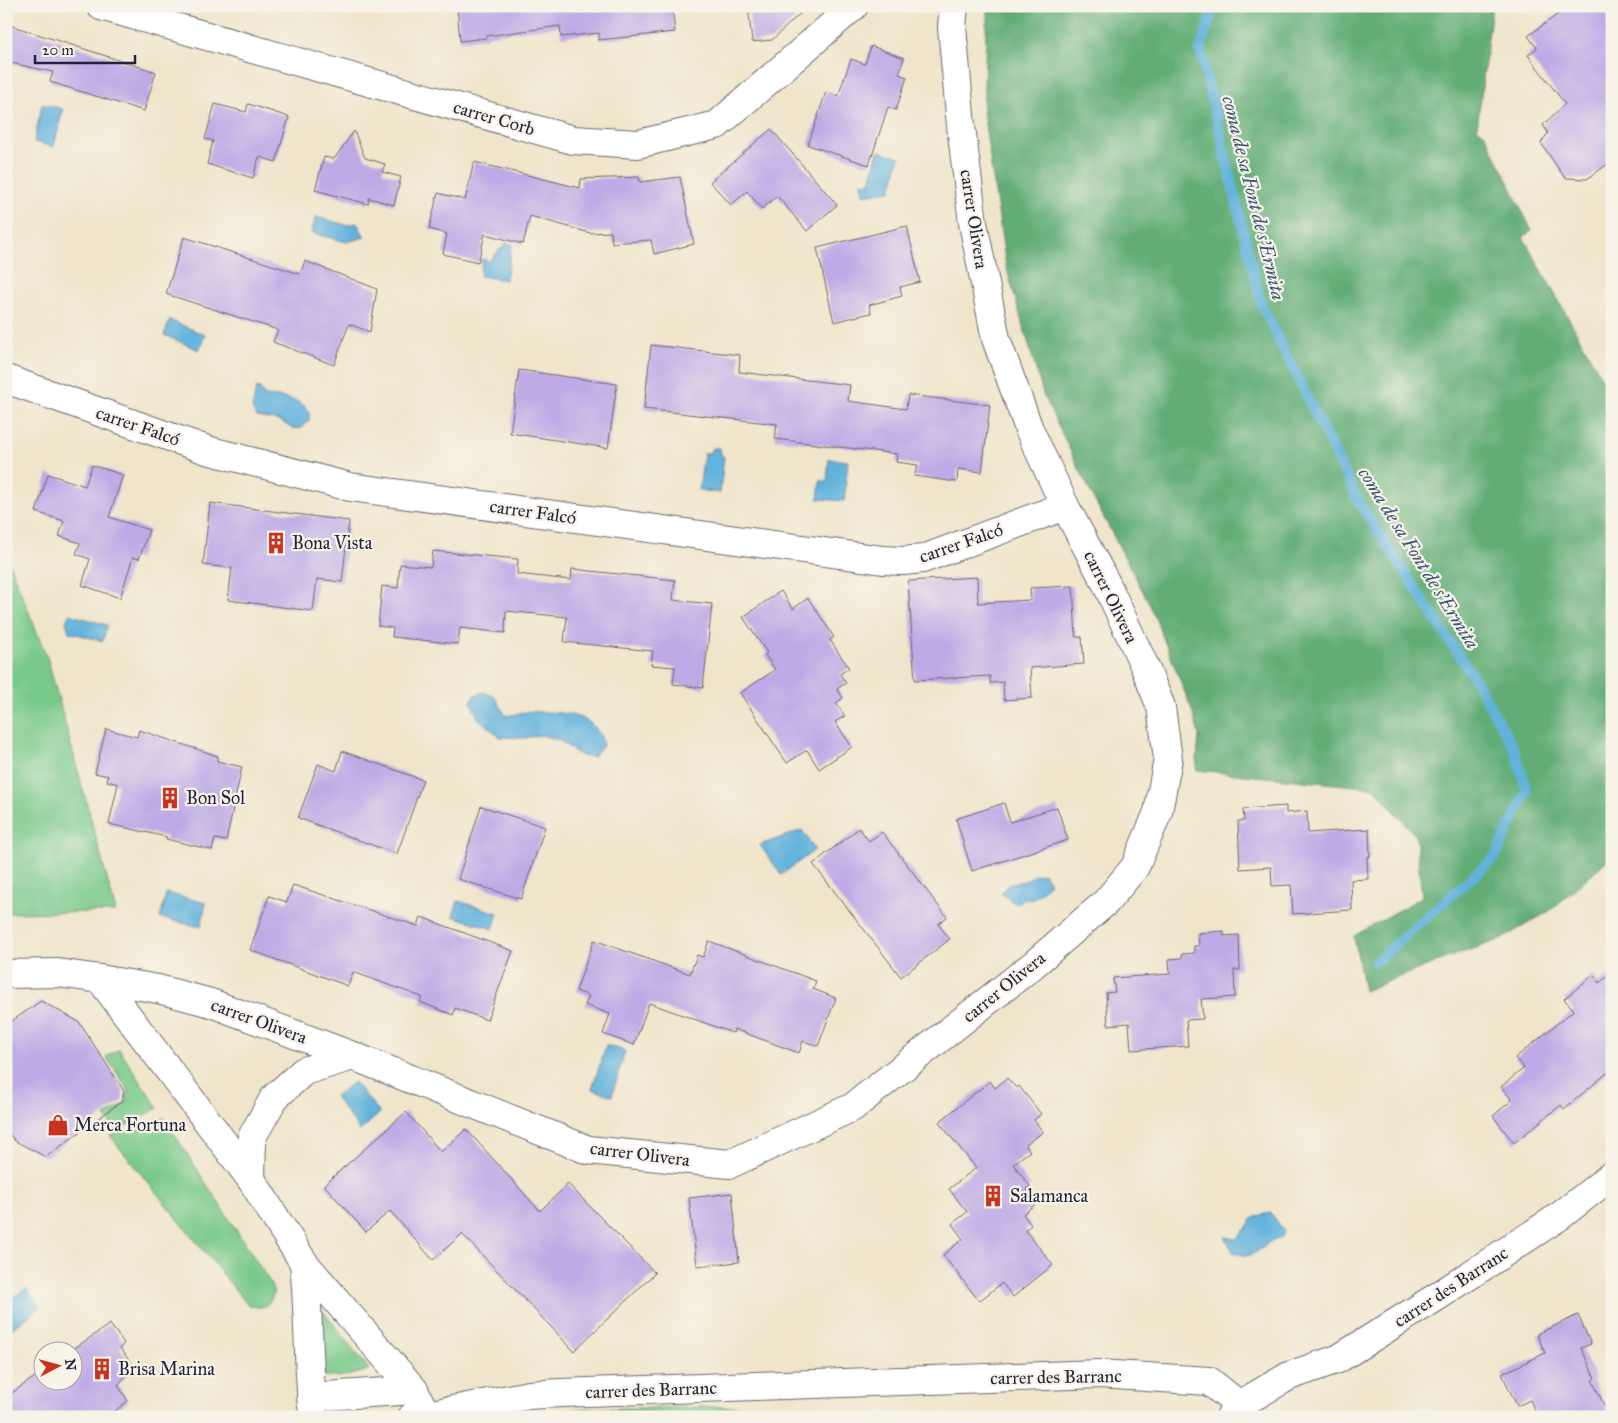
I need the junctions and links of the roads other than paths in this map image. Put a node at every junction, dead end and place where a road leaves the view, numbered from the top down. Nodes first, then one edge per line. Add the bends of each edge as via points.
1 (101, 6) edge
2 (854, 6) edge
3 (954, 6) edge
4 (6, 379) edge
5 (1065, 506) junction
6 (6, 974) edge
7 (100, 979) junction
8 (353, 1056) junction
9 (1612, 1175) edge
10 (250, 1179) junction
11 (304, 1263) junction
12 (414, 1390) junction
13 (312, 1407) edge
14 (1235, 1411) edge
15 (423, 1416) edge

1 - 2 street, carrer Corb via 573,140 638,144 717,125
3 - 5 street, carrer Olivera via 952,27 973,223 996,339 1026,420
4 - 5 street, carrer Falcó via 207,450 350,487 883,560 923,558
5 - 8 street, carrer Olivera via 1107,585 1161,708 1168,760 1158,812 1135,867 1106,902 1033,965 853,1107 730,1164 597,1151
6 - 7 street, carrer Olivera via 58,974
7 - 8 street, carrer Olivera via 211,1003
7 - 10 street
8 - 10 street via 304,1071 274,1098 252,1137
9 - 14 street, carrer des Barranc via 1560,1216 1346,1354 1289,1376
10 - 11 street
11 - 12 street
11 - 13 street
12 - 13 street
12 - 15 street
14 - 15 street, carrer des Barranc via 1209,1381 1099,1374 560,1393 528,1395

